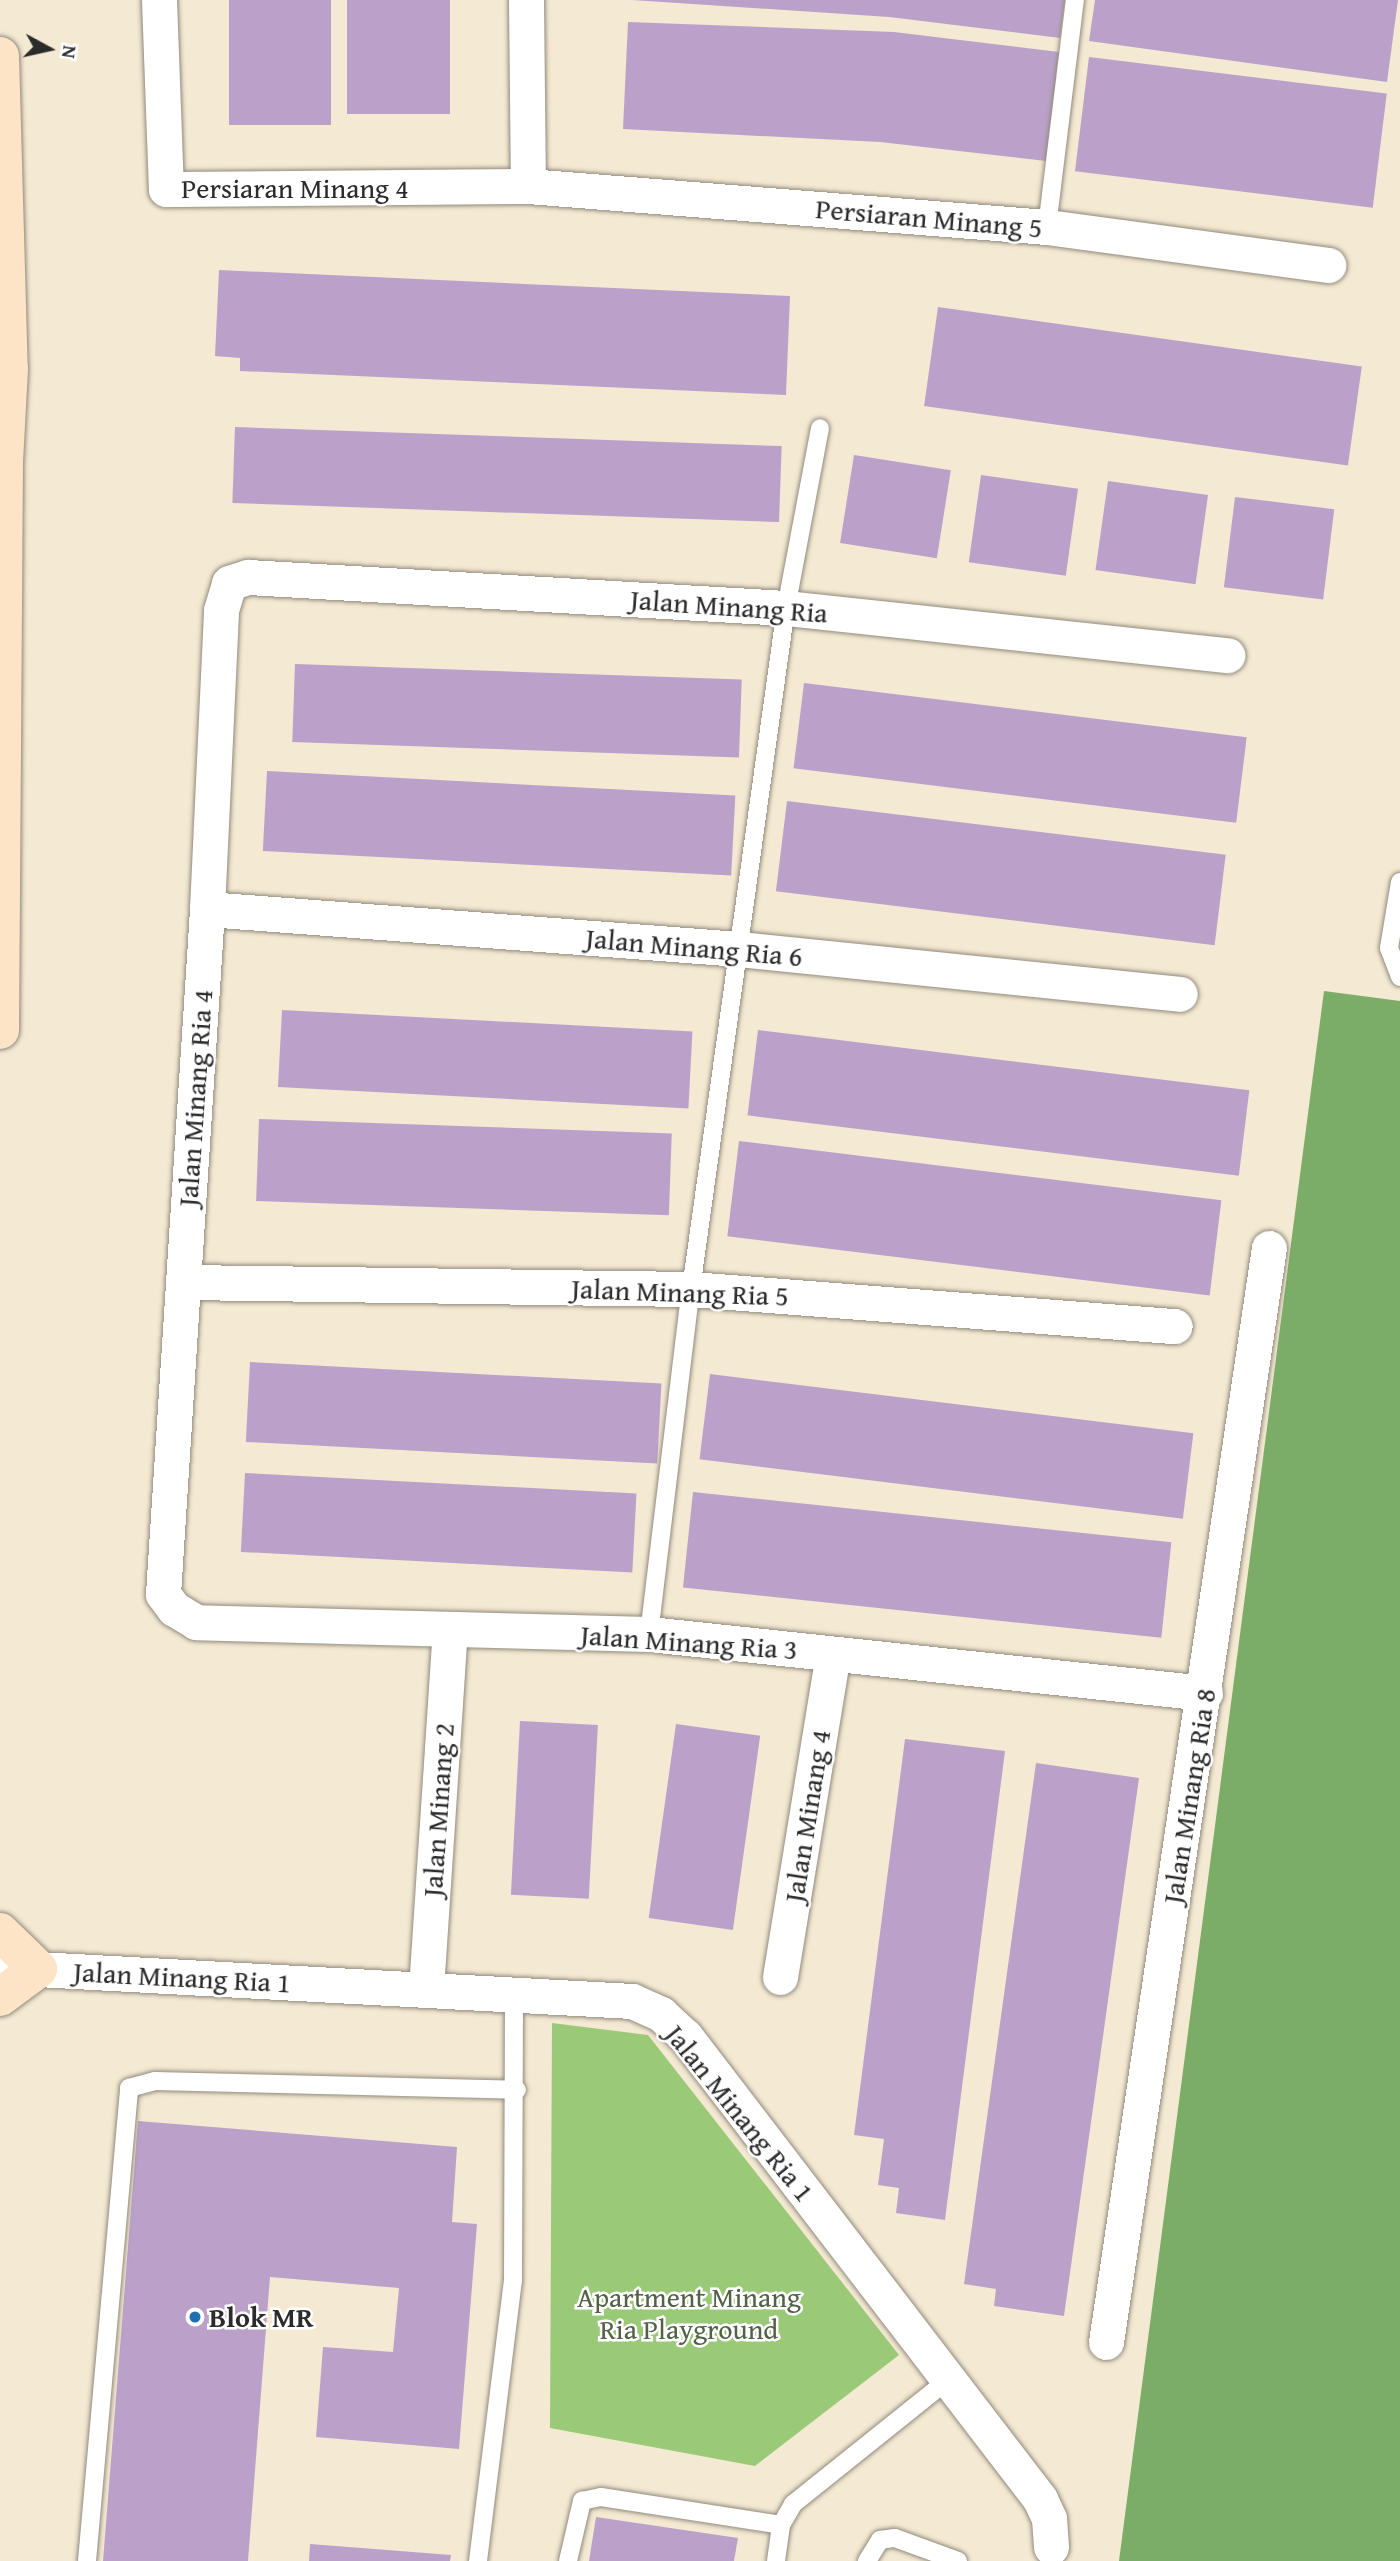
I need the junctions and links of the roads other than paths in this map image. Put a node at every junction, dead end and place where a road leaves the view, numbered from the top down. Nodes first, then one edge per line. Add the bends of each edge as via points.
1 (159, 0) edge
2 (526, 0) edge
3 (1074, 0) edge
4 (0, 56) edge
5 (528, 187) junction
6 (1046, 227) junction
7 (1328, 265) dead end
8 (5, 388) edge
9 (820, 428) dead end
10 (2, 461) edge
11 (229, 583) joint
12 (786, 608) junction
13 (1228, 655) dead end
14 (1400, 882) edge
15 (207, 909) junction
16 (739, 949) junction
17 (1400, 977) edge
18 (1180, 994) dead end
19 (0, 1030) edge
20 (1269, 1248) dead end
21 (183, 1282) junction
22 (691, 1289) junction
23 (1175, 1326) dead end
24 (174, 1609) joint
25 (450, 1632) junction
26 (649, 1634) junction
27 (833, 1654) junction
28 (1205, 1693) junction
29 (0, 1933) edge
30 (0, 1967) edge
31 (38, 1969) junction
32 (780, 1977) dead end
33 (426, 1989) junction
34 (514, 1994) junction
35 (0, 1997) edge
36 (517, 2090) junction
37 (1106, 2342) dead end
38 (948, 2380) junction
39 (781, 2525) junction
40 (1049, 2554) edge
41 (87, 2561) edge
42 (478, 2561) edge
43 (568, 2561) edge
44 (776, 2561) edge
45 (867, 2561) edge
46 (958, 2561) edge

1 - 5 street, Persiaran Minang 4 via 166,188
2 - 5 street
3 - 6 lane
4 - 8 main road
5 - 6 street, Persiaran Minang 5
6 - 7 street, Persiaran Minang 5
8 - 10 main road
9 - 12 lane
10 - 19 main road
11 - 12 street, Jalan Minang Ria via 248,577
11 - 15 street, Jalan Minang Ria 4 via 221,610
12 - 13 street, Jalan Minang Ria
12 - 16 lane
14 - 17 lane via 1389,948
15 - 16 street, Jalan Minang Ria 6
15 - 21 street, Jalan Minang Ria 4
16 - 18 street, Jalan Minang Ria 6
16 - 22 lane
20 - 28 street, Jalan Minang Ria 8
21 - 22 street, Jalan Minang Ria 5
21 - 24 street, Jalan Minang Ria 4 via 163,1594
22 - 23 street, Jalan Minang Ria 5
22 - 26 lane
24 - 25 street, Jalan Minang Ria 3 via 196,1622
25 - 26 street, Jalan Minang Ria 3
25 - 33 street, Jalan Minang 2
26 - 27 street, Jalan Minang Ria 3
27 - 28 street, Jalan Minang Ria 3
27 - 32 street, Jalan Minang 4
28 - 37 street, Jalan Minang Ria 8
29 - 31 main road
30 - 31 street, Jalan Minang Ria 1
31 - 33 street, Jalan Minang Ria 1
31 - 35 main road
33 - 34 street, Jalan Minang Ria 1
34 - 36 lane
34 - 38 street, Jalan Minang Ria 1 via 632,2001 661,2014 685,2036
36 - 41 lane via 155,2081 129,2088
36 - 42 lane via 513,2281
38 - 39 lane via 793,2504
38 - 40 street, Jalan Minang Ria 1 via 1040,2499 1049,2518
39 - 43 lane via 601,2497 582,2501
39 - 44 lane
45 - 46 lane via 880,2540 895,2538

